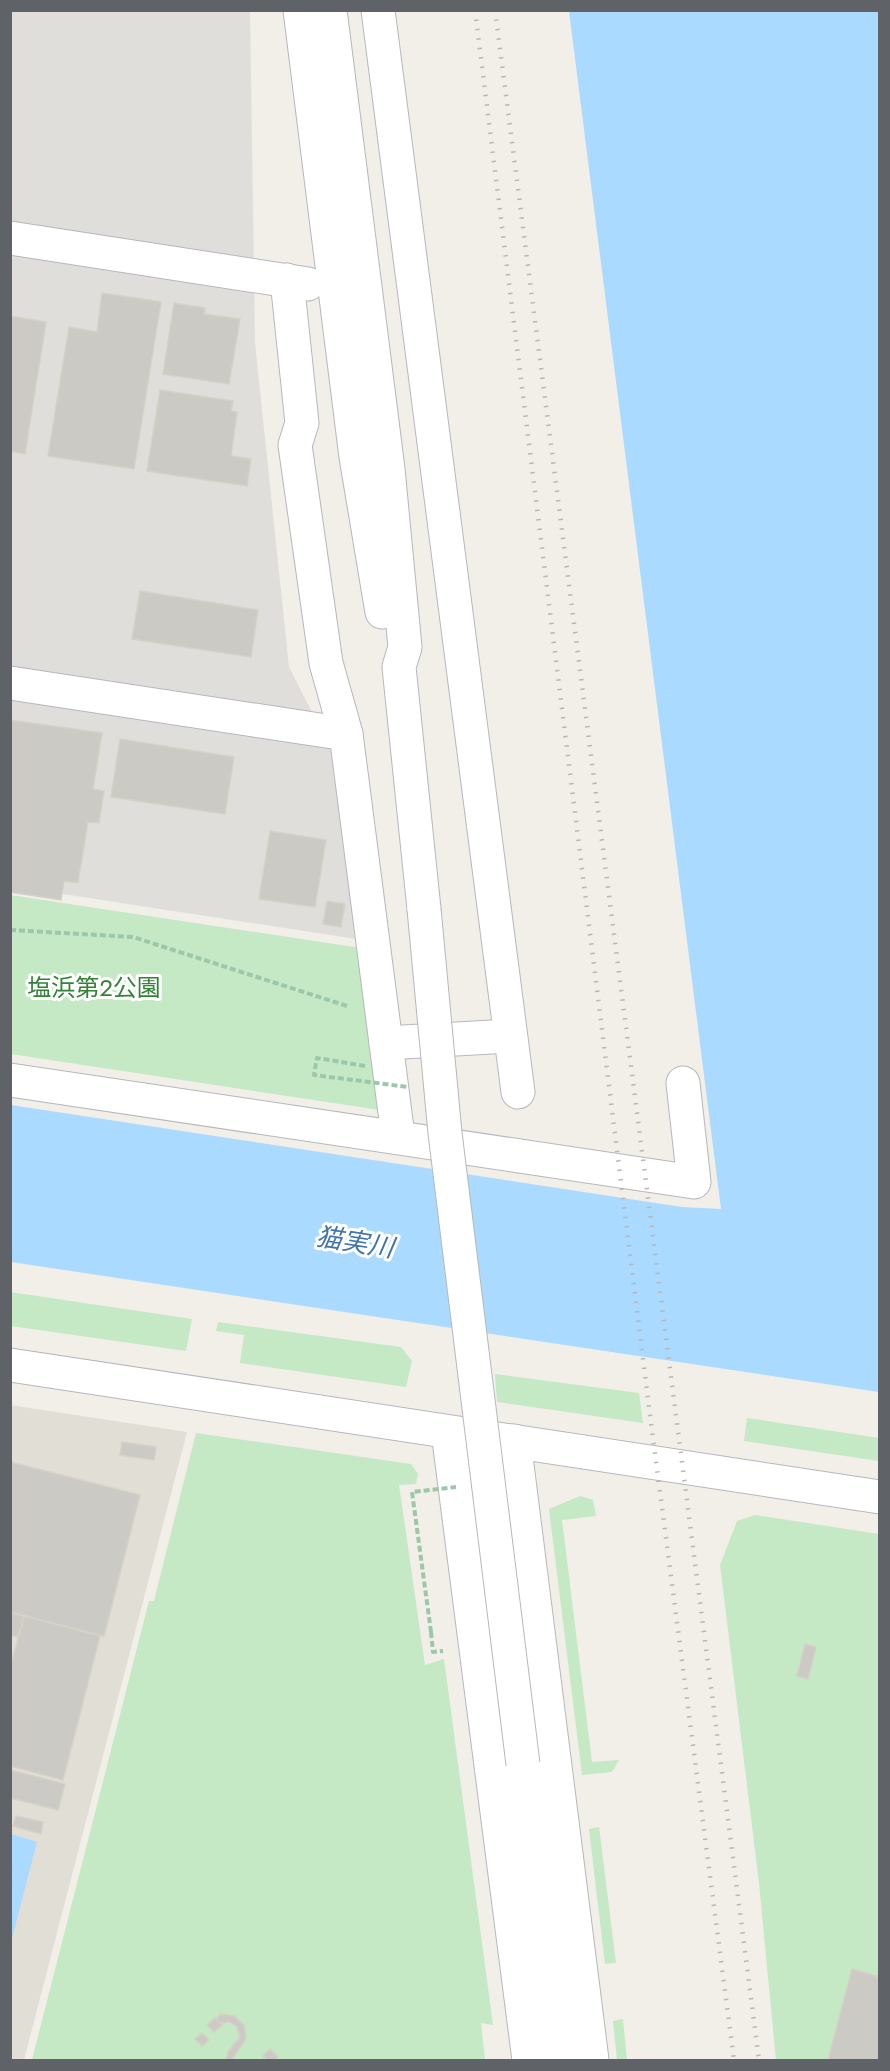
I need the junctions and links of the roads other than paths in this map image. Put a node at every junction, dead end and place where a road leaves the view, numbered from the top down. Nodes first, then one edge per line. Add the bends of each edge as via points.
1 (300, 10) edge
2 (330, 10) edge
3 (378, 10) edge
4 (10, 238) edge
5 (288, 280) junction
6 (350, 290) junction
7 (10, 683) edge
8 (346, 734) junction
9 (496, 1036) junction
10 (378, 1042) junction
11 (10, 1080) edge
12 (682, 1083) dead end
13 (518, 1092) dead end
14 (398, 1136) junction
15 (10, 1365) edge
16 (448, 1432) junction
17 (514, 1441) junction
18 (879, 1497) edge
19 (529, 2061) edge
20 (560, 2061) edge
21 (592, 2061) edge

1 - 6 street
2 - 6 street
3 - 9 street
4 - 5 street
5 - 6 street
5 - 8 street via 302,423 295,445 326,663
6 - 20 street, bridge via 388,469 405,646 399,667 445,1133
7 - 8 street
8 - 10 street
9 - 10 street
9 - 13 street
10 - 14 street
11 - 14 street
12 - 14 street via 694,1182
15 - 16 street
16 - 17 street
16 - 19 street
17 - 18 street
17 - 21 street

